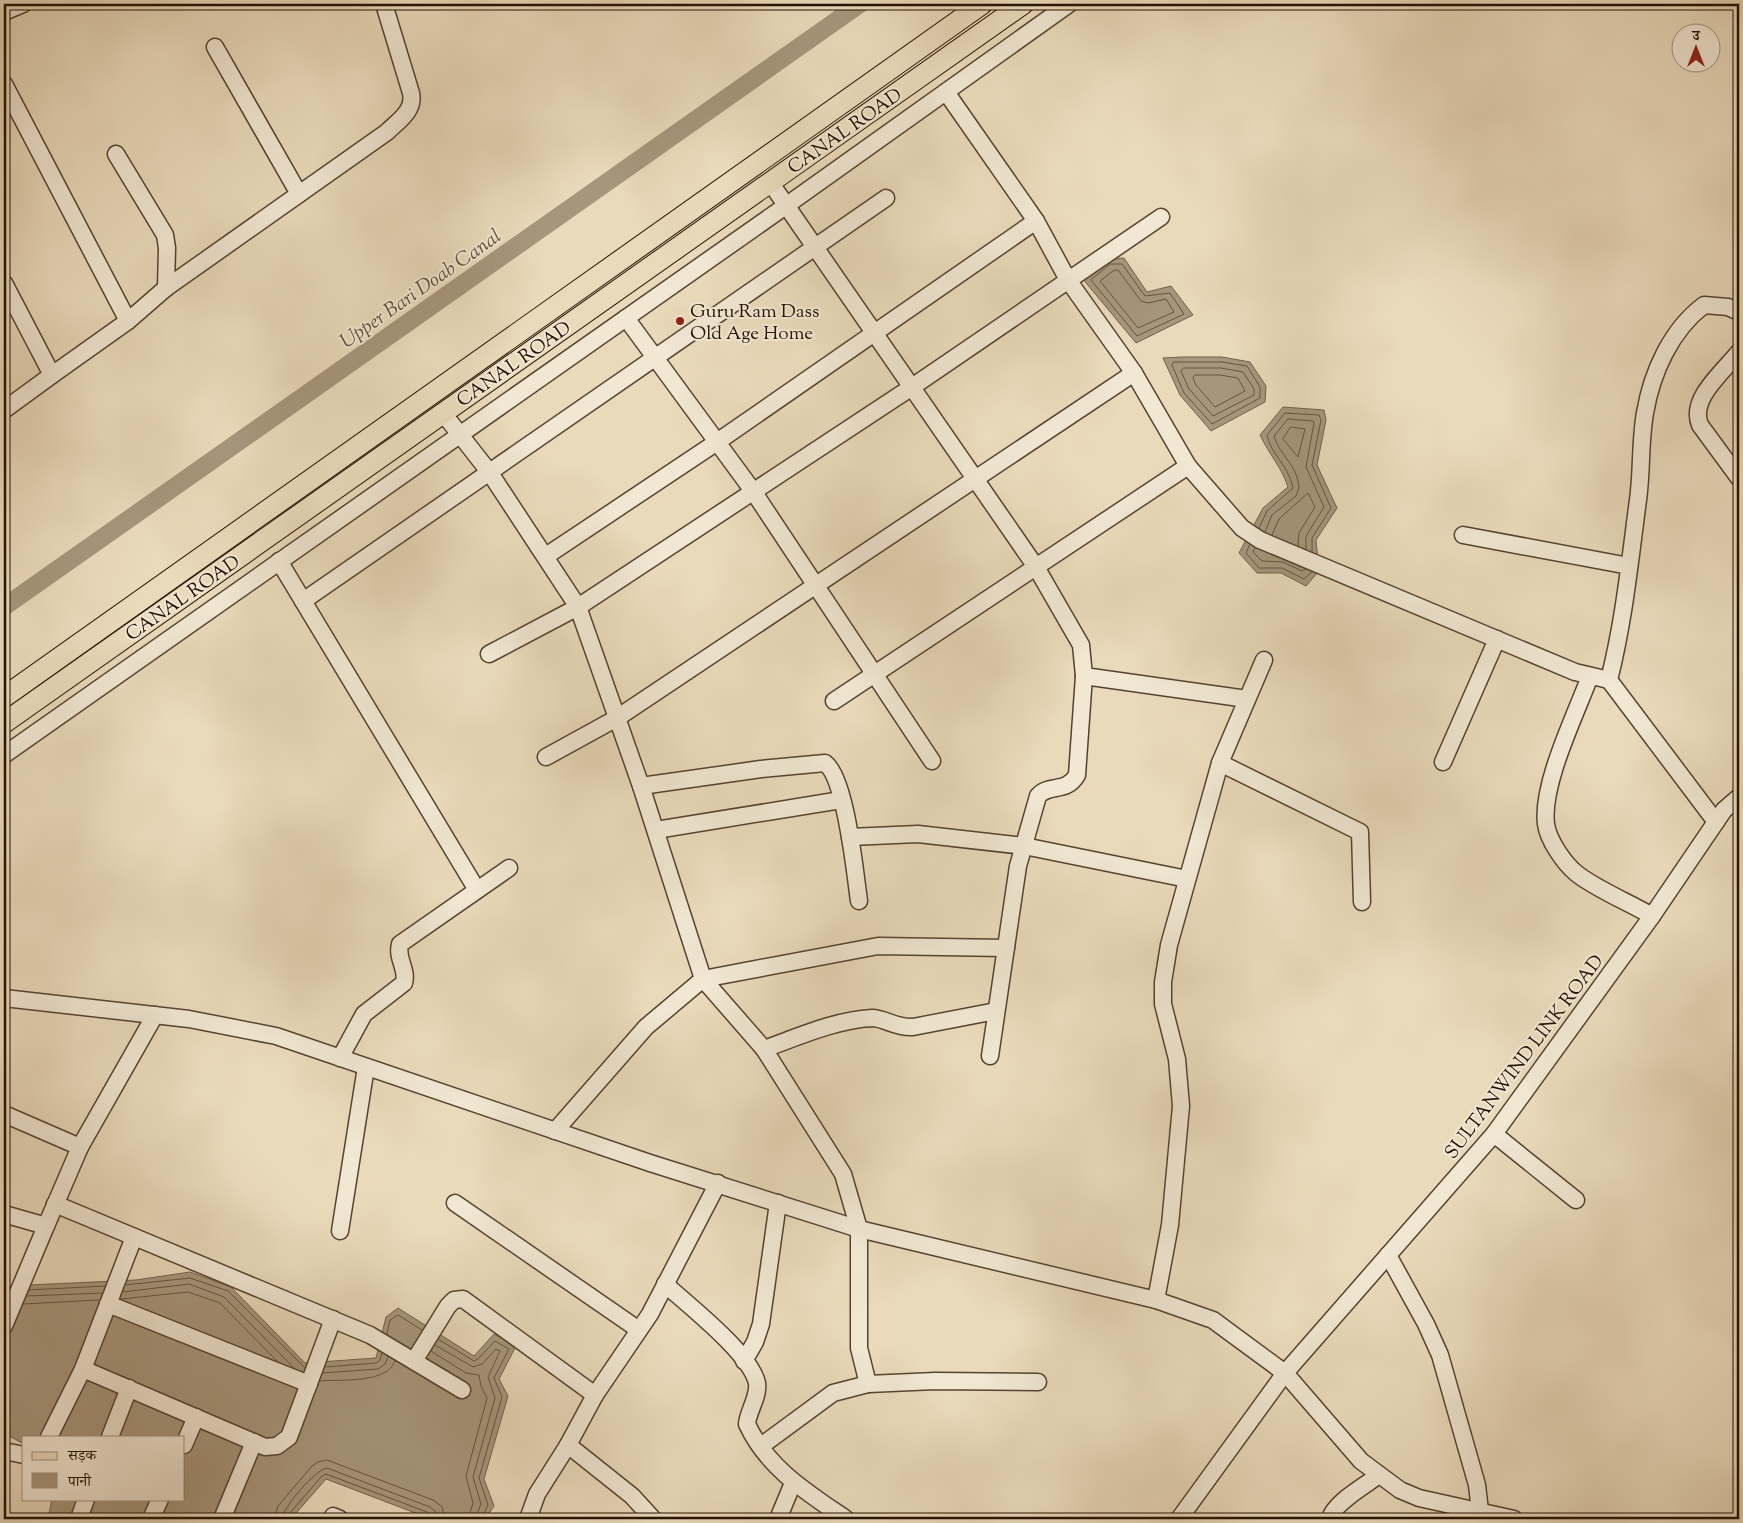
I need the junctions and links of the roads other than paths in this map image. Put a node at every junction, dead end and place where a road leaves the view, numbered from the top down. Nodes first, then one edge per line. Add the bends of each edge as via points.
1 (23, 4) edge
2 (384, 4) edge
3 (982, 4) edge
4 (1023, 4) edge
5 (1069, 4) edge
6 (4, 12) edge
7 (215, 48) dead end
8 (4, 84) edge
9 (946, 92) junction
10 (116, 154) dead end
11 (770, 182) junction
12 (299, 194) junction
13 (886, 198) dead end
14 (787, 205) junction
15 (1161, 217) dead end
16 (1036, 221) junction
17 (816, 248) junction
18 (1068, 280) junction
19 (4, 283) edge
20 (166, 288) junction
21 (1739, 312) edge
22 (626, 318) junction
23 (128, 321) junction
24 (875, 334) junction
25 (1739, 352) edge
26 (655, 357) junction
27 (1134, 373) junction
28 (52, 375) junction
29 (912, 387) junction
30 (4, 410) edge
31 (443, 413) junction
32 (461, 433) junction
33 (717, 442) junction
34 (1188, 466) junction
35 (490, 473) junction
36 (1739, 478) edge
37 (976, 479) junction
38 (753, 491) junction
39 (1463, 535) dead end
40 (546, 556) junction
41 (279, 561) junction
42 (1629, 566) junction
43 (1036, 567) junction
44 (815, 587) junction
45 (303, 601) junction
46 (578, 606) junction
47 (1497, 639) junction
48 (488, 654) dead end
49 (1264, 660) dead end
50 (874, 675) junction
51 (1084, 676) junction
52 (1590, 676) junction
53 (1609, 680) junction
54 (4, 697) edge
55 (1247, 699) junction
56 (834, 701) dead end
57 (617, 718) junction
58 (4, 723) edge
59 (4, 755) edge
60 (546, 758) dead end
61 (932, 761) dead end
62 (1443, 762) dead end
63 (1220, 763) junction
64 (642, 786) junction
65 (1739, 797) edge
66 (841, 800) junction
67 (1716, 822) junction
68 (656, 830) junction
69 (850, 837) junction
70 (1024, 846) junction
71 (509, 868) dead end
72 (1187, 879) junction
73 (478, 890) junction
74 (859, 901) dead end
75 (1362, 902) dead end
76 (1652, 916) junction
77 (1006, 948) junction
78 (703, 978) junction
79 (4, 998) edge
80 (996, 1011) junction
81 (155, 1015) junction
82 (764, 1049) junction
83 (990, 1056) dead end
84 (340, 1058) junction
85 (366, 1067) junction
86 (4, 1114) edge
87 (555, 1131) junction
88 (1494, 1134) junction
89 (80, 1147) junction
90 (718, 1183) junction
91 (1576, 1200) dead end
92 (455, 1202) dead end
93 (778, 1202) junction
94 (55, 1204) junction
95 (4, 1214) edge
96 (46, 1226) junction
97 (859, 1229) junction
98 (340, 1231) dead end
99 (134, 1236) junction
100 (1388, 1255) junction
101 (666, 1284) junction
102 (1156, 1300) junction
103 (108, 1304) junction
104 (333, 1319) junction
105 (4, 1326) edge
106 (639, 1330) junction
107 (414, 1361) junction
108 (744, 1361) junction
109 (83, 1369) junction
110 (1285, 1373) junction
111 (1038, 1382) dead end
112 (309, 1384) junction
113 (868, 1384) junction
114 (129, 1388) junction
115 (462, 1390) dead end
116 (595, 1395) junction
117 (196, 1417) junction
118 (50, 1436) edge
119 (110, 1436) edge
120 (254, 1442) junction
121 (185, 1443) edge
122 (568, 1445) junction
123 (761, 1446) junction
124 (4, 1451) edge
125 (22, 1455) edge
126 (1379, 1475) junction
127 (793, 1483) junction
128 (86, 1500) edge
129 (160, 1500) edge
130 (1480, 1512) junction
131 (80, 1516) dead end
132 (1505, 1518) edge
133 (151, 1519) edge
134 (222, 1519) edge
135 (528, 1519) edge
136 (651, 1519) edge
137 (778, 1519) edge
138 (846, 1519) edge
139 (1180, 1519) edge
140 (1330, 1519) edge

1 - 6 street
2 - 12 street via 412,104 387,132
3 - 54 main road, CANAL ROAD
4 - 11 main road, CANAL ROAD
5 - 9 street
7 - 12 street
8 - 23 street
9 - 14 street
9 - 16 street
10 - 20 street via 165,235
11 - 14 street
11 - 31 main road, CANAL ROAD
12 - 20 street
13 - 17 street
14 - 17 street
14 - 22 street
15 - 18 street
16 - 18 street
16 - 24 street
17 - 24 street
17 - 26 street
18 - 27 street
18 - 29 street
19 - 28 street
20 - 23 street
21 - 42 street via 1728,307 1704,305 1692,314 1669,344 1654,376 1645,414 1642,473
22 - 26 street
22 - 32 street
23 - 28 street
24 - 29 street
24 - 33 street
25 - 36 street via 1702,397 1696,416
26 - 33 street
26 - 35 street
27 - 34 street
27 - 37 street
28 - 30 street
29 - 37 street
29 - 38 street
31 - 32 street
31 - 58 main road, CANAL ROAD
32 - 35 street
32 - 41 street
33 - 38 street
33 - 40 street
34 - 43 street
34 - 47 street via 1242,528 1260,540
35 - 40 street
35 - 45 street
37 - 43 street
37 - 44 street
38 - 44 street
38 - 46 street
39 - 42 street
40 - 46 street
41 - 45 street
41 - 59 street
42 - 53 street
43 - 50 street
43 - 51 street via 1081,645
44 - 50 street
44 - 57 street
45 - 73 street
46 - 48 street
46 - 57 street
47 - 52 street
47 - 62 street
49 - 55 street
50 - 56 street
50 - 61 street
51 - 55 street
51 - 70 street via 1077,775 1068,785 1038,796
52 - 53 street
52 - 76 street via 1553,775 1546,806 1546,826 1556,849 1575,872
53 - 67 street
55 - 63 street
57 - 60 street
57 - 64 street
63 - 72 street
63 - 75 street via 1360,832
64 - 66 street via 818,762 831,768
64 - 68 street
65 - 67 street, SULTANWIND LINK ROAD
66 - 68 street
66 - 69 street
67 - 76 street, SULTANWIND LINK ROAD
68 - 78 street
69 - 70 street via 918,834
69 - 74 street
70 - 72 street
70 - 77 street
71 - 73 street
72 - 102 street via 1169,945 1163,982 1166,1021 1181,1084 1181,1106 1170,1225
73 - 84 street via 400,944 398,957 405,972 404,983 364,1014
76 - 88 street, SULTANWIND LINK ROAD
77 - 78 street via 878,946
77 - 80 street
78 - 82 street
78 - 87 street via 646,1027
79 - 81 street
80 - 82 street via 902,1027 873,1018 842,1023
80 - 83 street
81 - 84 street via 276,1036
81 - 89 street
82 - 97 street via 843,1174
84 - 85 street
85 - 87 street
85 - 98 street
86 - 89 street
87 - 90 street
88 - 91 street
88 - 100 street, SULTANWIND LINK ROAD
89 - 94 street
90 - 93 street
90 - 101 street
92 - 106 street
93 - 97 street
93 - 108 street via 761,1324
94 - 96 street
94 - 99 street
95 - 96 street
96 - 105 street
97 - 102 street
97 - 113 street via 859,1348
99 - 103 street
99 - 104 street
100 - 110 street, SULTANWIND LINK ROAD
100 - 130 street via 1440,1355 1477,1484
101 - 106 street
101 - 108 street via 733,1346
102 - 110 street via 1213,1320
103 - 109 street
103 - 112 street
104 - 107 street via 370,1335
104 - 112 street
106 - 116 street
107 - 115 street
107 - 116 street via 448,1306 454,1300 463,1299
108 - 123 street via 757,1384 747,1424
109 - 114 street
109 - 118 street
110 - 126 street via 1361,1461
110 - 139 street, SULTANWIND LINK ROAD
111 - 113 street
112 - 120 street via 289,1437 276,1446
113 - 123 street via 833,1393
114 - 117 street
114 - 119 street
116 - 122 street
117 - 120 street
117 - 121 street
120 - 134 street
122 - 135 street via 538,1494
122 - 136 street via 632,1496
123 - 127 street via 771,1462
124 - 125 street
126 - 130 street via 1400,1490 1419,1498
126 - 140 street via 1339,1505
127 - 137 street
127 - 138 street
128 - 131 street
129 - 133 street
130 - 132 street

